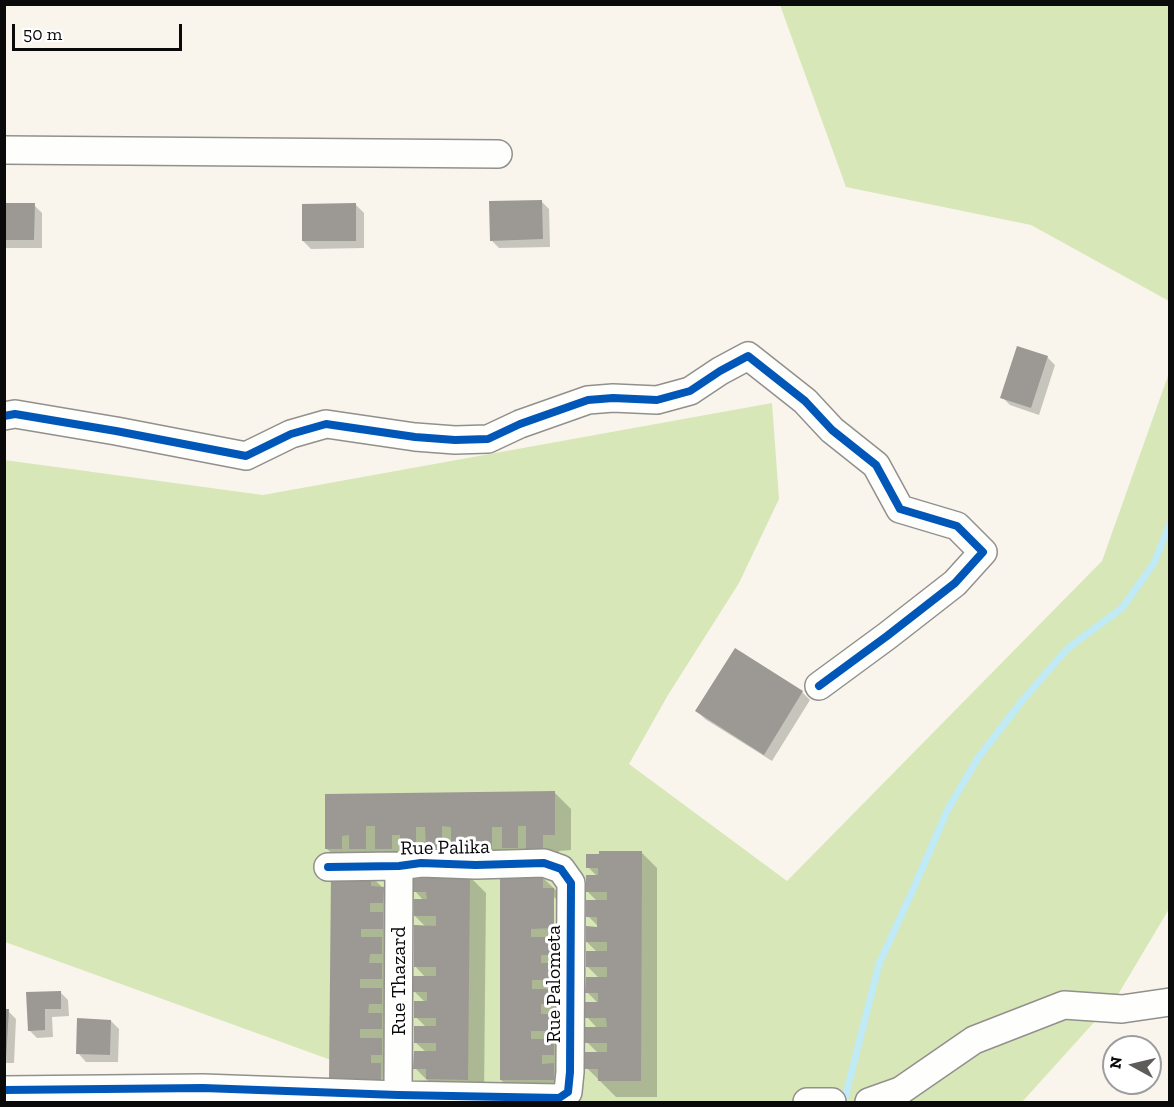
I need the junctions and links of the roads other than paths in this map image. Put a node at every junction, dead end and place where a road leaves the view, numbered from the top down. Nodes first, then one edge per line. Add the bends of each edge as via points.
1 (4, 150) edge
2 (498, 154) dead end
3 (4, 416) edge
4 (819, 686) dead end
5 (399, 866) junction
6 (328, 867) dead end
7 (561, 869) joint
8 (1170, 1002) edge
9 (4, 1090) edge
10 (398, 1095) junction
11 (807, 1102) edge
12 (832, 1102) edge
13 (869, 1102) edge

1 - 2 street
3 - 4 street via 15,414 246,456 291,434 326,424 415,437 488,439 588,400 657,400 690,391 748,356 876,465 900,509 957,526 983,552 955,583
5 - 6 street, Rue Palika
5 - 7 street, Rue Palika via 544,863
5 - 10 street, Rue Thazard
7 - 10 street, Rue Palometa via 571,883 568,1092 559,1098
8 - 13 street via 1122,1009 1064,1005 974,1040 900,1092
9 - 10 street via 203,1088
11 - 12 street

